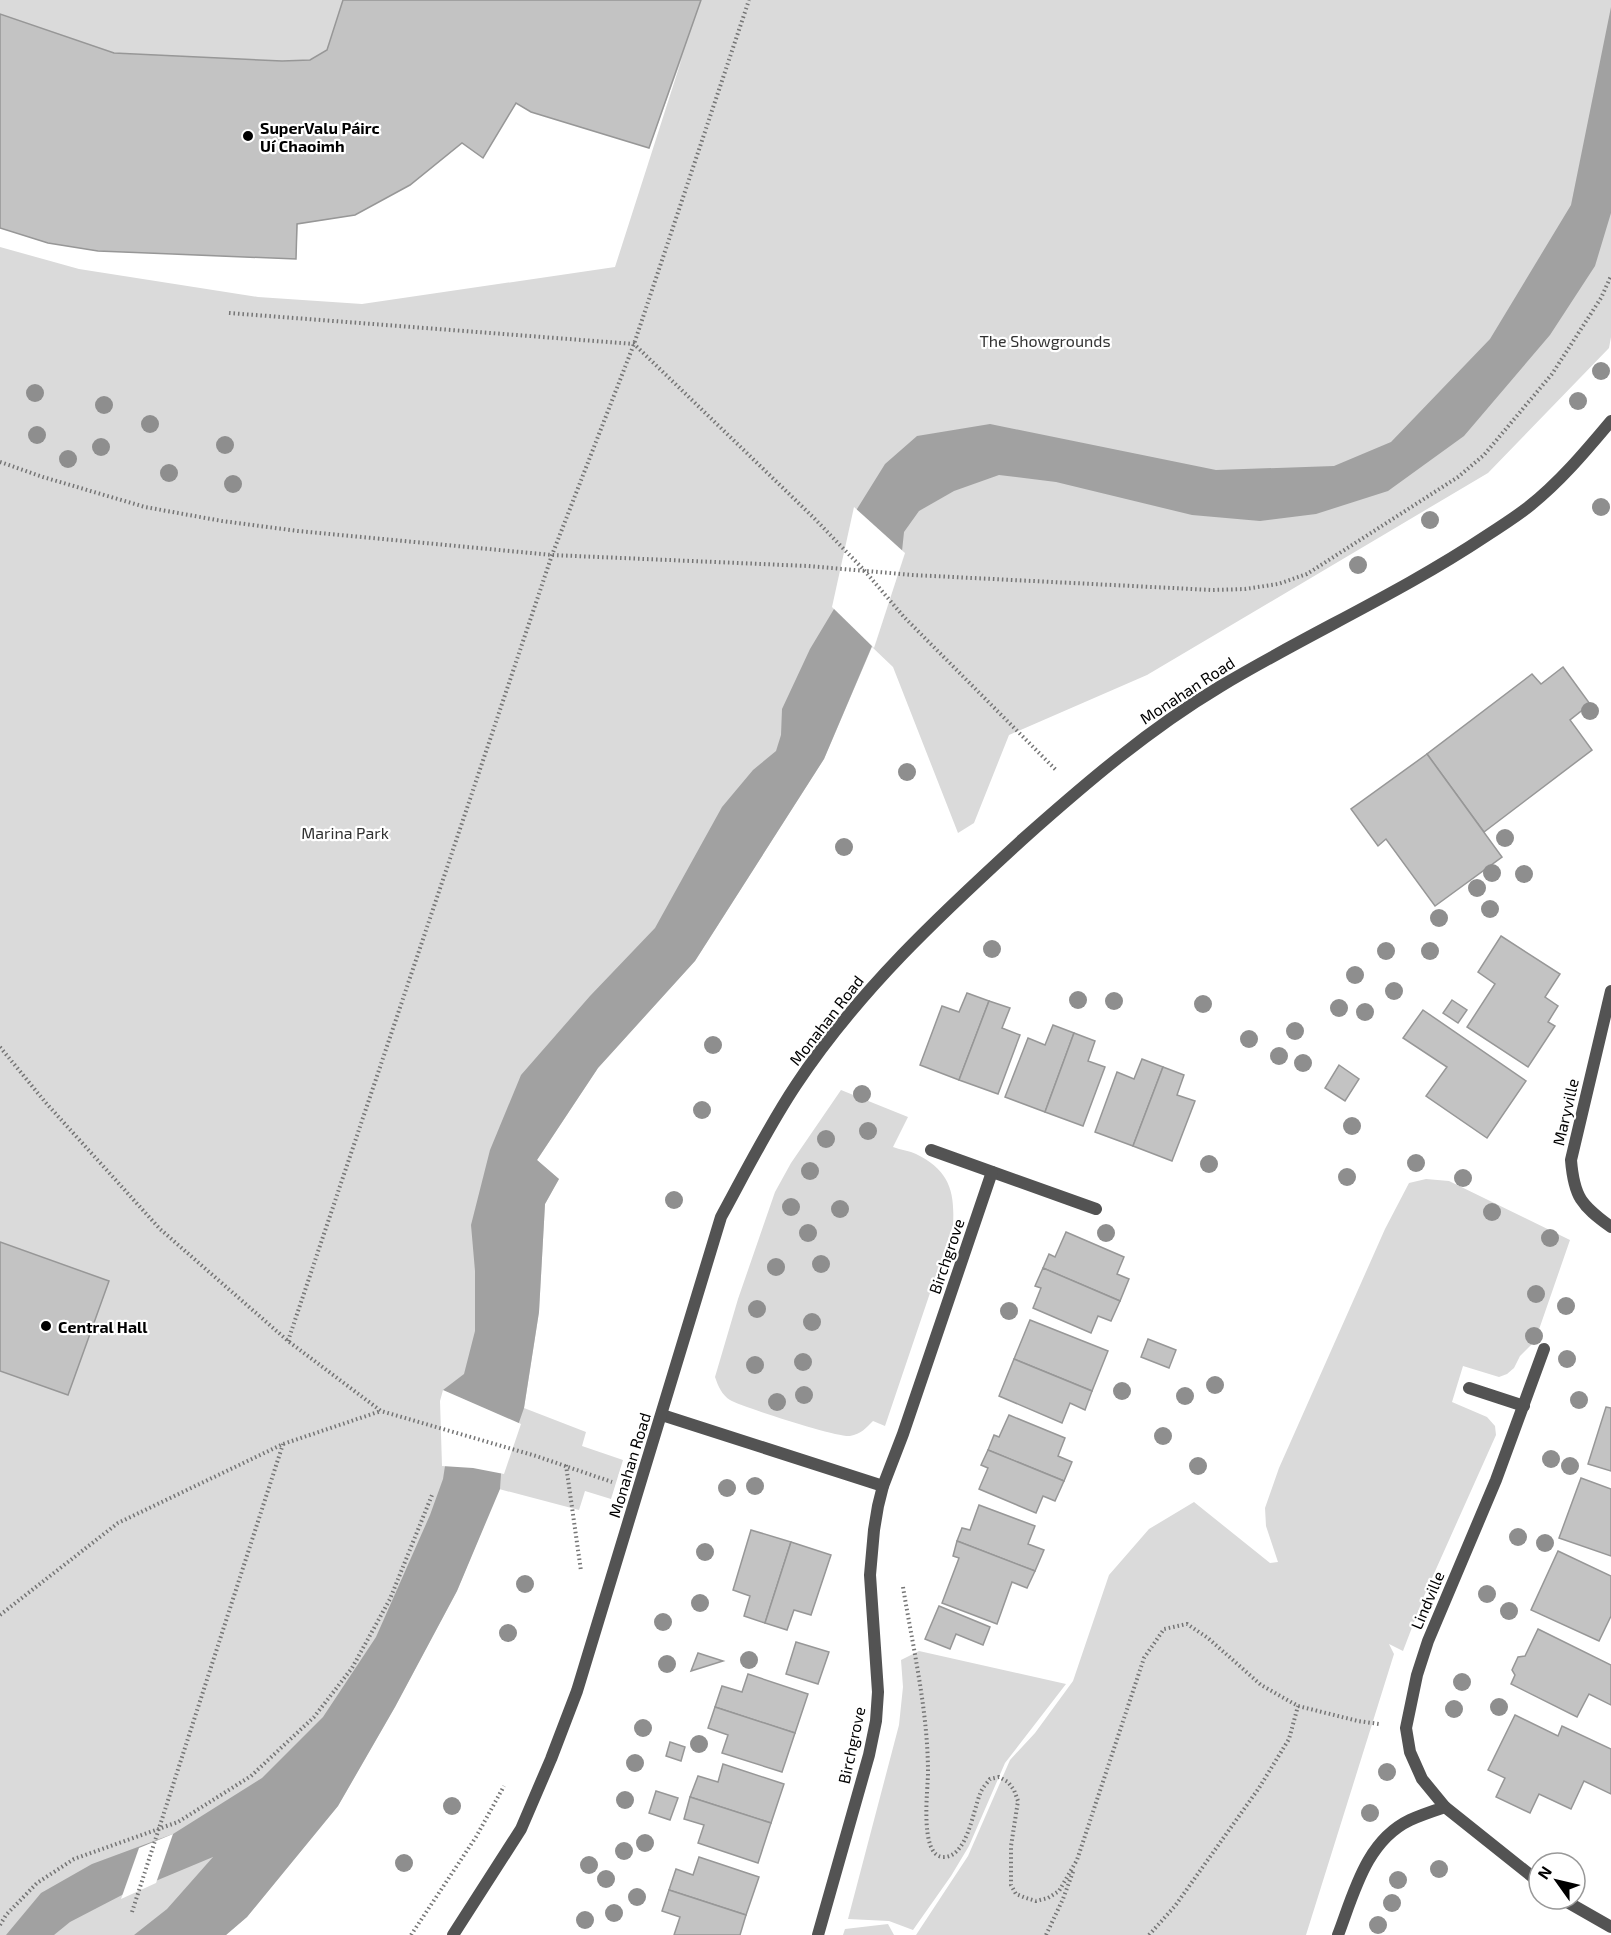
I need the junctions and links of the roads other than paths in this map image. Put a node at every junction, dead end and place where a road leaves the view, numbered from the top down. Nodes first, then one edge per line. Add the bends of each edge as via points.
1 (1611, 421) edge
2 (1611, 991) edge
3 (932, 1150) dead end
4 (992, 1172) junction
5 (1096, 1209) dead end
6 (1611, 1227) edge
7 (1544, 1349) dead end
8 (1469, 1388) dead end
9 (1524, 1406) junction
10 (662, 1415) junction
11 (884, 1486) junction
12 (1445, 1807) junction
13 (1527, 1872) edge
14 (1583, 1911) edge
15 (1611, 1927) edge
16 (453, 1935) edge
17 (818, 1935) edge
18 (1338, 1935) edge

1 - 10 street, Monahan Road via 1577,462 1525,510 1424,574 1280,652 1158,727 1077,791 888,969 797,1084 721,1218
2 - 6 street, Maryville via 1570,1160 1573,1186 1584,1206
3 - 4 street
4 - 5 street
4 - 11 street, Birchgrove
7 - 9 street, Lindville
8 - 9 street
9 - 12 street, Lindville via 1428,1641 1406,1728 1417,1770
10 - 11 street
10 - 16 street, Monahan Road via 577,1691 551,1759 521,1829
11 - 17 street, Birchgrove via 874,1530 870,1575 878,1692 876,1721
12 - 13 street, Lindville
12 - 18 street via 1409,1820 1381,1842 1367,1861
14 - 15 street

